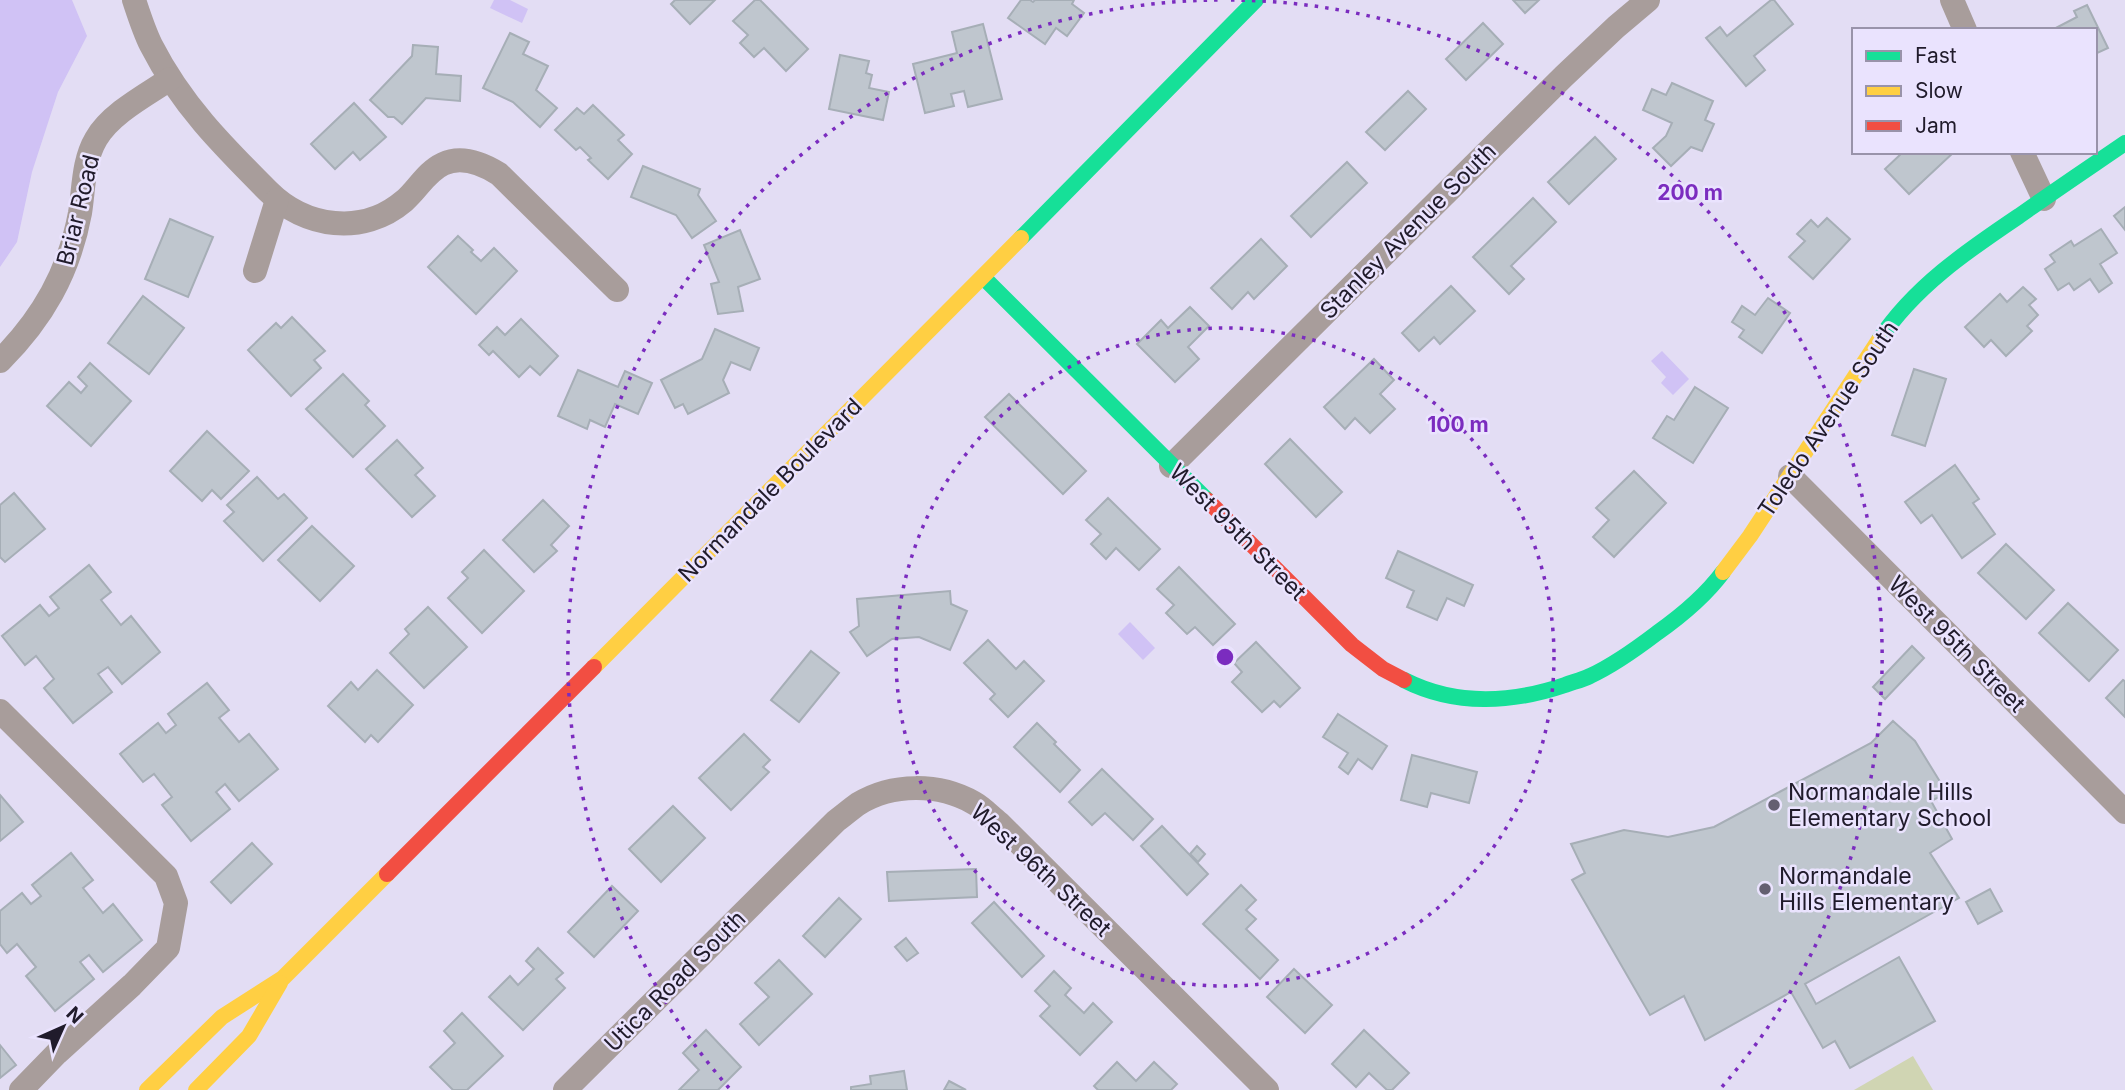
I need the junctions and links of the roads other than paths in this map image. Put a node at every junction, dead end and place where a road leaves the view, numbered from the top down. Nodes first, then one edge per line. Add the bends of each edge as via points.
1 (134, 0) edge
2 (1256, 0) edge
3 (1648, 0) edge
4 (1952, 0) edge
5 (1964, 28) edge
6 (170, 79) junction
7 (2125, 143) edge
8 (2023, 154) edge
9 (2044, 199) junction
10 (276, 200) junction
11 (255, 271) dead end
12 (983, 276) junction
13 (617, 290) dead end
14 (0, 361) edge
15 (1171, 466) junction
16 (1790, 476) junction
17 (1538, 694) joint
18 (0, 711) edge
19 (2125, 812) edge
20 (785, 872) joint
21 (283, 978) junction
22 (21, 1090) edge
23 (147, 1090) edge
24 (196, 1090) edge
25 (565, 1090) edge
26 (1267, 1090) edge

1 - 6 street
2 - 12 main road, Normandale Boulevard
3 - 15 street, Stanley Avenue South via 1564,76
4 - 5 street
6 - 10 street via 218,141
6 - 14 street, Briar Road via 117,115 96,139 85,170 74,242 59,282 37,319
7 - 9 main road, Toledo Avenue South
8 - 9 street
9 - 16 main road, Toledo Avenue South via 1958,257 1895,319
10 - 11 street
10 - 13 street via 300,215 326,223 354,223 381,216 404,201 445,163 483,164 499,174
12 - 15 main road, West 95th Street
12 - 21 main road, Normandale Boulevard
15 - 17 main road, West 95th Street via 1383,670 1418,687 1458,698 1498,700
16 - 17 main road, Toledo Avenue South via 1718,579 1679,617 1589,677
16 - 19 street, West 95th Street
18 - 22 street via 166,876 176,904 168,948
20 - 25 street, Utica Road South
20 - 26 street, West 96th Street via 836,821 884,792 945,790 975,803
21 - 23 main road, Normandale Boulevard via 222,1017
21 - 24 main road, Normandale Boulevard via 249,1036

